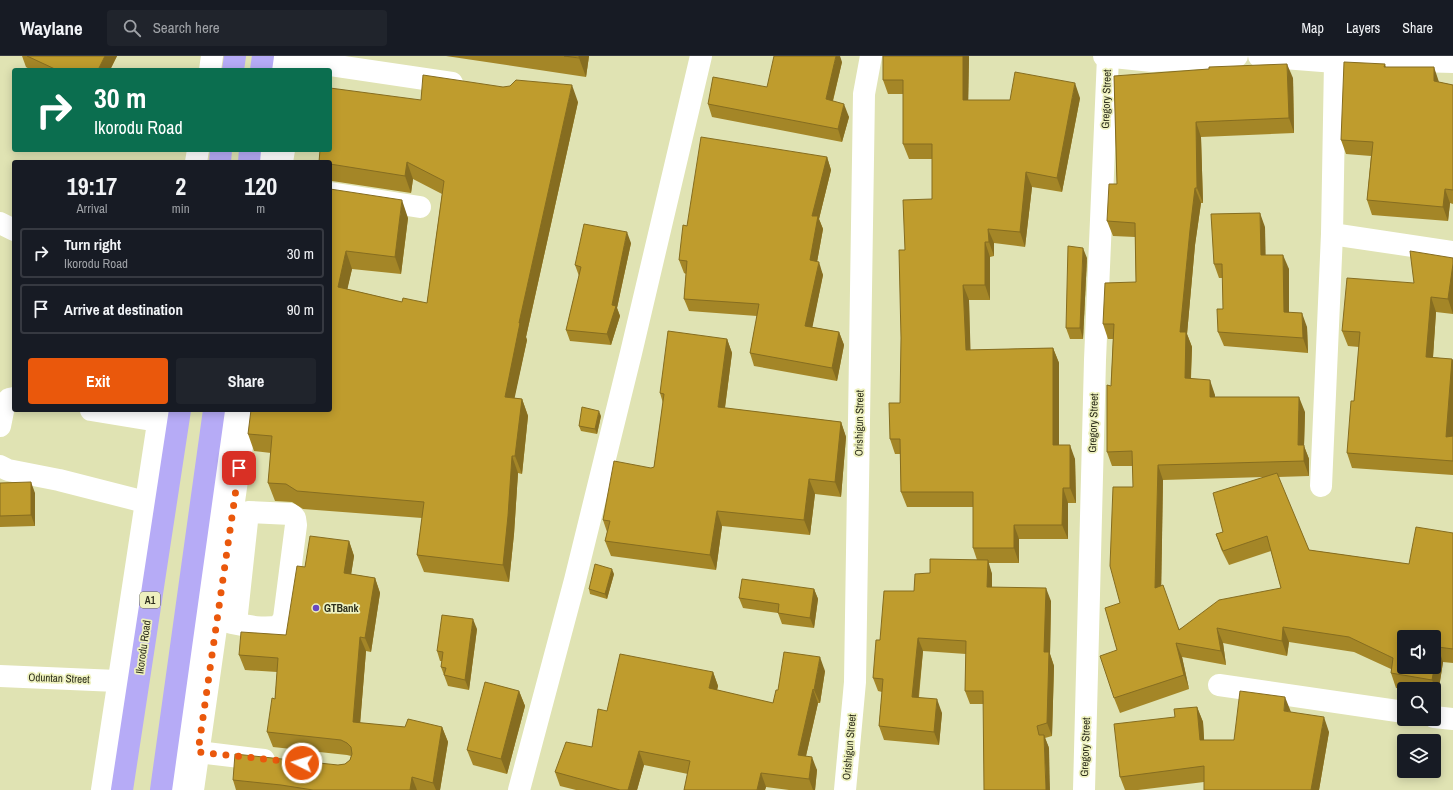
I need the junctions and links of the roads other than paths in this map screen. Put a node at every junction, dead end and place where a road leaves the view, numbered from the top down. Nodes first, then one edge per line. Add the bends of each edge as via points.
1 (212, 56) edge
2 (235, 56) edge
3 (701, 56) edge
4 (871, 56) edge
5 (1106, 56) edge
6 (1237, 56) edge
7 (1272, 56) edge
8 (279, 62) edge
9 (1335, 62) junction
10 (1453, 62) edge
11 (210, 68) edge
12 (233, 68) edge
13 (327, 68) edge
14 (332, 69) edge
15 (472, 86) edge
16 (332, 193) edge
17 (420, 207) dead end
18 (0, 223) edge
19 (12, 229) edge
20 (1332, 234) junction
21 (1453, 252) edge
22 (12, 398) edge
23 (114, 412) edge
24 (179, 412) edge
25 (214, 412) edge
26 (230, 412) edge
27 (247, 412) edge
28 (159, 416) edge
29 (0, 426) edge
30 (164, 444) junction
31 (0, 466) edge
32 (1321, 486) dead end
33 (145, 502) junction
34 (240, 512) junction
35 (226, 622) junction
36 (132, 653) junction
37 (0, 676) edge
38 (118, 681) junction
39 (1219, 685) dead end
40 (1397, 711) edge
41 (1441, 718) edge
42 (1453, 719) edge
43 (198, 752) junction
44 (284, 761) edge
45 (102, 790) edge
46 (122, 790) edge
47 (161, 790) edge
48 (176, 790) edge
49 (193, 790) edge
50 (519, 790) edge
51 (845, 790) edge
52 (1084, 790) edge

1 - 11 street
2 - 12 highway
3 - 50 street via 626,376
4 - 51 street, Orishigun Street via 864,102 855,682
5 - 6 street via 1152,61
5 - 52 street, Gregory Street
7 - 9 street
8 - 13 street
9 - 10 street
9 - 20 street
14 - 15 street
16 - 17 street
18 - 19 street
20 - 21 street
20 - 32 street
22 - 29 street via 4,406
23 - 28 street
24 - 30 highway, Ikorodu Road / A1
25 - 47 highway
26 - 48 street
27 - 34 street
28 - 30 street, Ikorodu Road
30 - 33 street, Ikorodu Road
30 - 36 highway, Ikorodu Road / A1
31 - 33 street
33 - 36 street, Ikorodu Road
34 - 35 street
34 - 35 street via 291,514 296,525 284,618 279,626 271,628
35 - 43 street
36 - 38 street, Ikorodu Road
36 - 46 highway, Ikorodu Road / A1
37 - 38 street, Oduntan Street
38 - 45 street, Ikorodu Road
39 - 40 street
41 - 42 street
43 - 44 street
43 - 49 street

